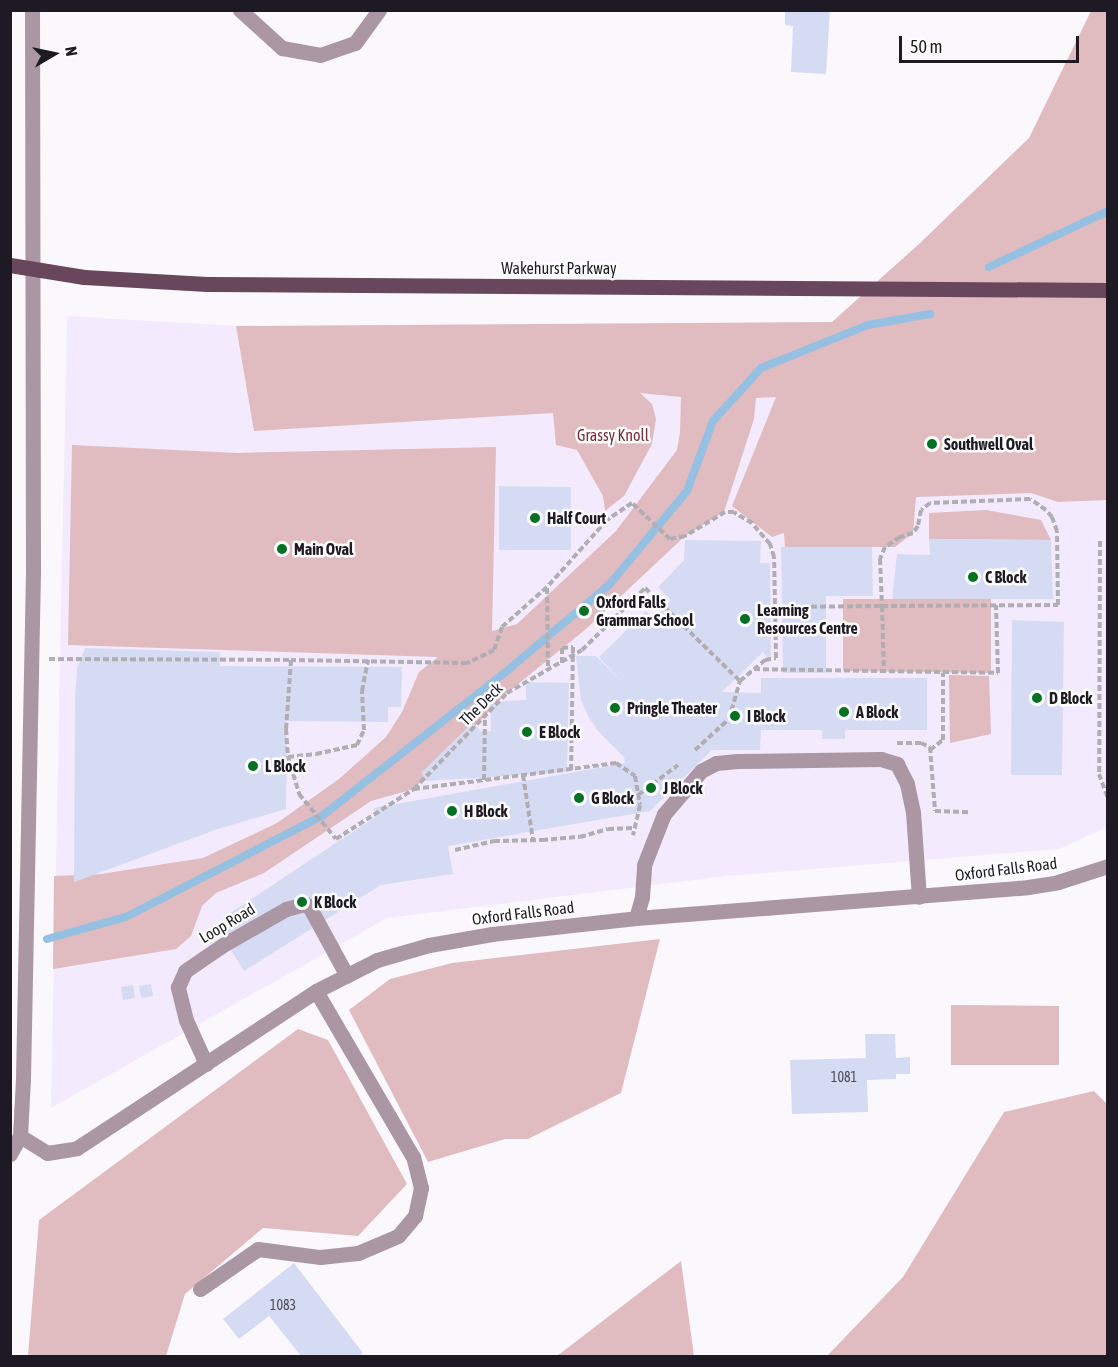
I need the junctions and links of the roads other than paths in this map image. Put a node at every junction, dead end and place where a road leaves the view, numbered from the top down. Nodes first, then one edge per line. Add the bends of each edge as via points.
1 (32, 10) edge
2 (240, 10) edge
3 (379, 10) edge
4 (10, 265) edge
5 (33, 270) junction
6 (1107, 290) edge
7 (1107, 866) edge
8 (919, 897) junction
9 (636, 918) junction
10 (347, 976) junction
11 (316, 991) junction
12 (206, 1064) junction
13 (20, 1136) junction
14 (10, 1154) edge
15 (200, 1289) dead end

1 - 5 street
2 - 3 street via 282,48 320,55 355,43
4 - 5 main road, Wakehurst Parkway
5 - 6 main road, Wakehurst Parkway via 207,284
5 - 13 street via 32,657
7 - 8 street, Oxford Falls Road via 1058,882
8 - 9 street, Oxford Falls Road
8 - 9 street via 913,812 907,784 897,764 881,759 738,761 716,763 701,771 664,814 644,865
9 - 10 street, Oxford Falls Road via 429,945 376,960
10 - 11 street, Oxford Falls Road
10 - 12 street, Loop Road via 310,908 304,904 286,909 223,945 185,971 178,987 186,1020
11 - 12 street, Oxford Falls Road
11 - 15 street via 413,1157 421,1188 415,1216 398,1236 358,1253 320,1257 258,1249
12 - 13 street, Oxford Falls Road via 77,1148 47,1153
13 - 14 street

